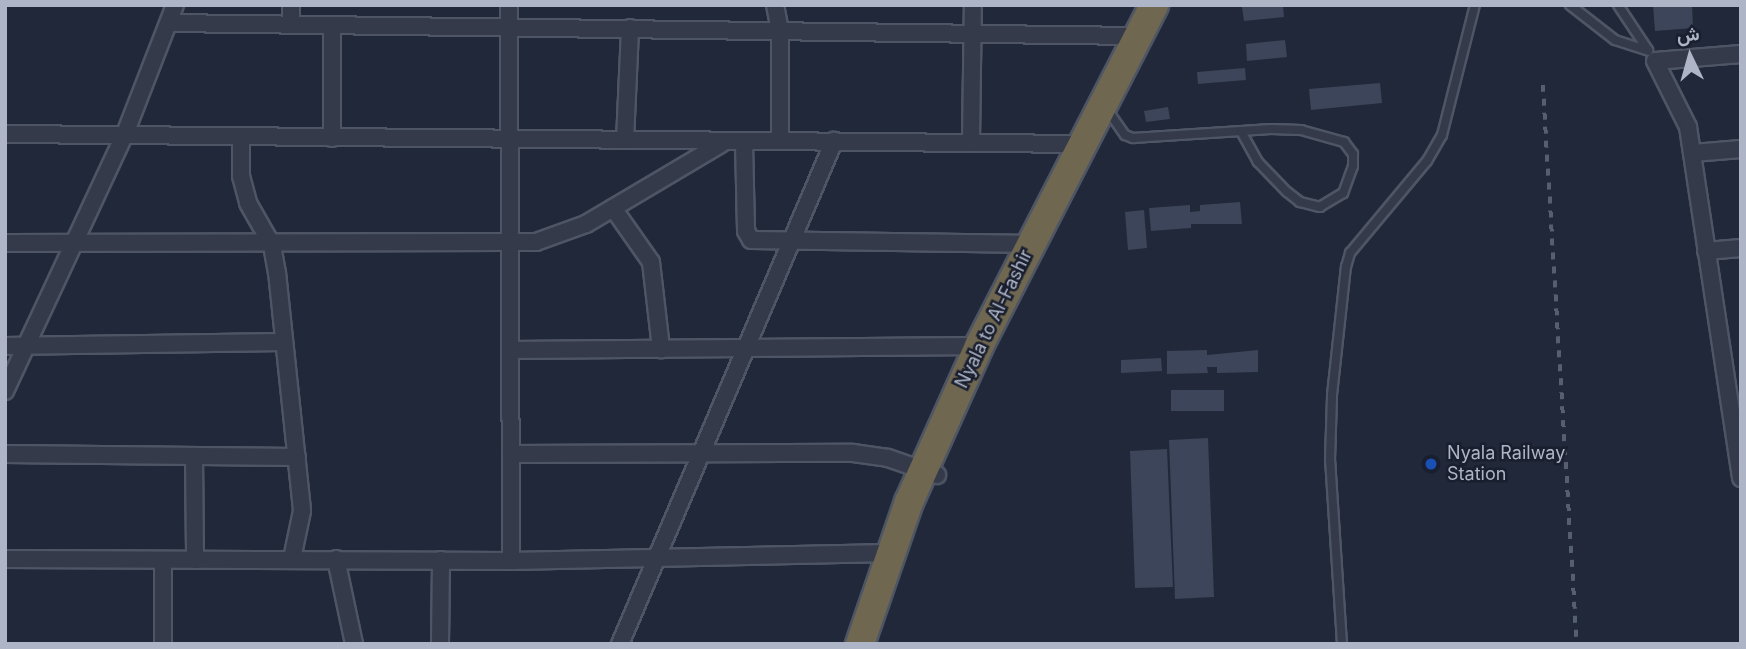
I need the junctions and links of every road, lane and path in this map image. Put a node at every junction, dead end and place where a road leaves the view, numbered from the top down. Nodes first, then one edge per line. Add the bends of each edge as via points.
1 (175, 5) edge
2 (291, 5) edge
3 (509, 5) edge
4 (775, 5) edge
5 (973, 5) edge
6 (1475, 5) edge
7 (1570, 5) edge
8 (1618, 5) edge
9 (1160, 10) edge
10 (169, 23) junction
11 (291, 25) junction
12 (332, 25) junction
13 (509, 26) junction
14 (630, 28) junction
15 (780, 31) junction
16 (972, 31) junction
17 (1138, 36) junction
18 (1741, 54) edge
19 (1652, 56) junction
20 (1107, 110) junction
21 (1241, 131) junction
22 (5, 134) edge
23 (125, 134) junction
24 (242, 138) junction
25 (332, 138) junction
26 (507, 139) junction
27 (625, 140) junction
28 (971, 140) junction
29 (780, 141) junction
30 (834, 141) junction
31 (723, 142) junction
32 (744, 142) junction
33 (1090, 144) junction
34 (1741, 149) edge
35 (1693, 153) junction
36 (613, 208) junction
37 (510, 242) junction
38 (5, 243) edge
39 (73, 244) junction
40 (791, 244) junction
41 (1031, 244) junction
42 (272, 245) junction
43 (1741, 248) edge
44 (1706, 251) junction
45 (283, 342) junction
46 (5, 345) edge
47 (27, 346) junction
48 (979, 346) junction
49 (743, 348) junction
50 (661, 349) junction
51 (511, 351) junction
52 (1733, 356) edge
53 (5, 391) edge
54 (699, 452) junction
55 (5, 454) edge
56 (511, 454) junction
57 (194, 456) junction
58 (297, 457) junction
59 (1740, 469) edge
60 (930, 472) junction
61 (889, 553) junction
62 (5, 559) edge
63 (292, 559) junction
64 (336, 559) junction
65 (163, 560) junction
66 (195, 560) junction
67 (440, 560) junction
68 (654, 560) junction
69 (512, 561) junction
70 (163, 644) edge
71 (354, 644) edge
72 (440, 644) edge
73 (621, 644) edge
74 (860, 644) edge
75 (876, 644) edge
76 (1342, 644) edge

1 - 10 street
2 - 11 street
3 - 13 street
4 - 15 street
5 - 16 street
6 - 76 lane via 1442,135 1427,161 1350,253 1346,267 1330,460
7 - 19 lane via 1615,40
8 - 19 lane
9 - 17 highway, Nyala to Al-Fashir
9 - 20 highway, Nyala to Al-Fashir
10 - 11 street
10 - 23 street
11 - 12 street
12 - 13 street
12 - 25 street
13 - 14 street
13 - 26 street
14 - 15 street
14 - 27 street
15 - 16 street
15 - 29 street
16 - 17 street
16 - 28 street
17 - 20 highway, Nyala to Al-Fashir
18 - 19 street
19 - 35 street via 1681,106
20 - 21 lane via 1125,135 1133,138
20 - 33 highway, Nyala to Al-Fashir
21 - 21 lane via 1301,131 1344,142 1353,154 1353,166 1343,193 1320,207 1300,202 1258,162
22 - 23 street
23 - 24 street
23 - 39 street
24 - 25 street
24 - 42 street via 241,176 248,203
25 - 26 street
26 - 27 street
26 - 37 street
27 - 31 street
28 - 30 street
28 - 33 street
29 - 30 street
29 - 32 street
30 - 40 street
31 - 32 street
31 - 36 street
32 - 40 street via 746,231 751,240
33 - 41 highway, Nyala to Al-Fashir
33 - 60 highway, Nyala to Al-Fashir
34 - 35 street
35 - 44 street
36 - 37 street via 559,237
36 - 50 street via 652,262
37 - 42 street
37 - 51 street
38 - 39 street
39 - 42 street
39 - 47 street
40 - 41 street
40 - 49 street
41 - 48 highway, Nyala to Al-Fashir
42 - 45 street
43 - 44 street
44 - 52 street
45 - 47 street
45 - 58 street
46 - 47 street
47 - 53 street
48 - 49 street
48 - 60 highway, Nyala to Al-Fashir
49 - 50 street
49 - 54 street
50 - 51 street
51 - 56 street
52 - 59 street
54 - 56 street
54 - 60 street via 853,453
54 - 68 street
55 - 57 street
56 - 69 street
57 - 58 street
57 - 66 street
58 - 63 street via 302,511
60 - 61 highway, Nyala to Al-Fashir
60 - 75 highway, Nyala to Al-Fashir
61 - 68 street
61 - 74 highway, Nyala to Al-Fashir
62 - 65 street
63 - 64 street
63 - 66 street
64 - 67 street
64 - 71 street
65 - 66 street
65 - 70 street
67 - 69 street
67 - 72 street
68 - 69 street
68 - 73 street

